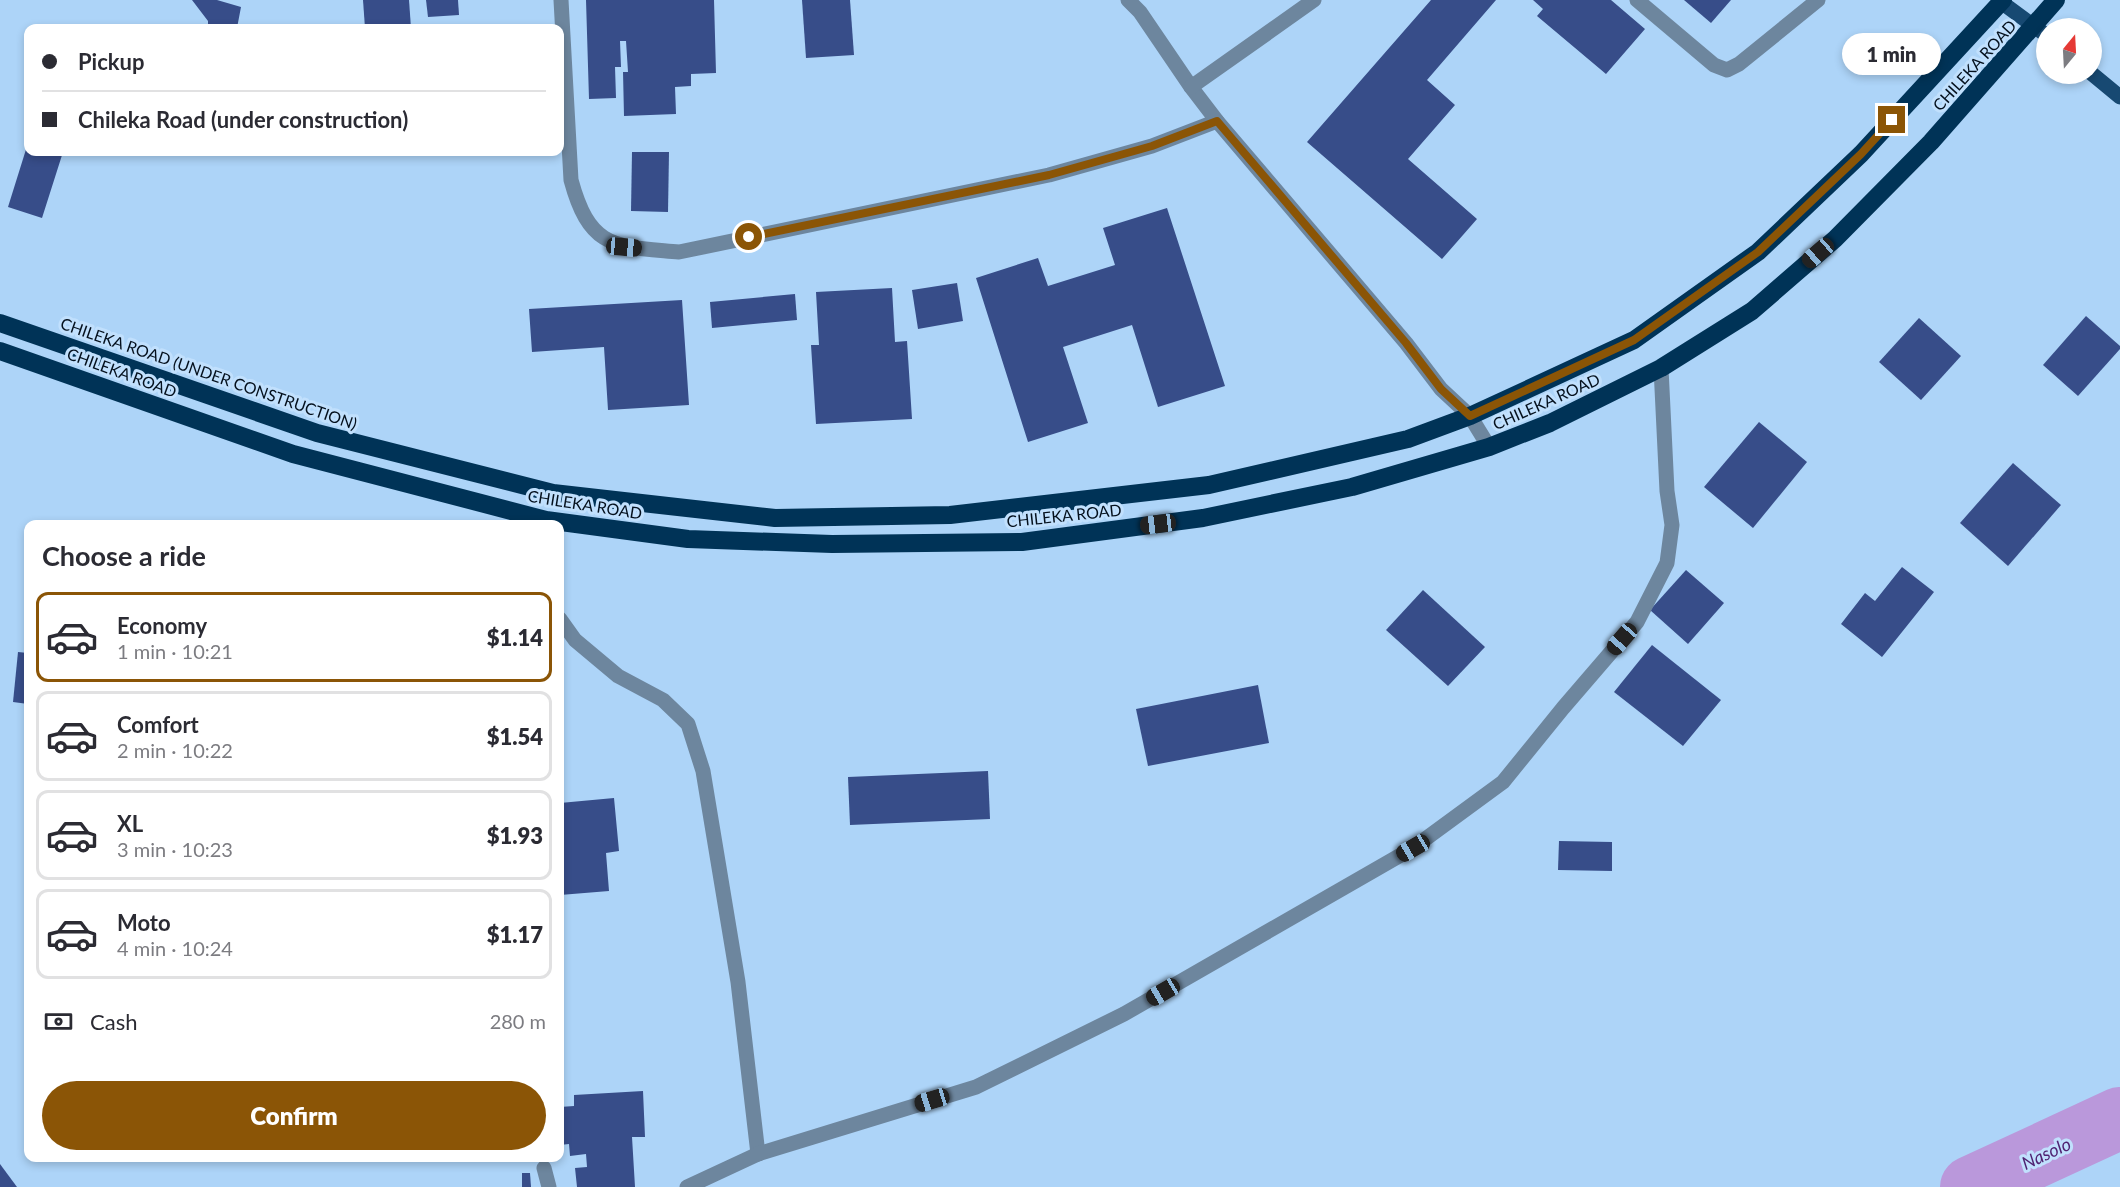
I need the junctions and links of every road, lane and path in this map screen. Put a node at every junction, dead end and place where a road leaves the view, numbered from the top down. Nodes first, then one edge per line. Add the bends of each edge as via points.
1 (561, 0) edge
2 (1128, 0) edge
3 (1314, 0) edge
4 (1637, 0) edge
5 (1818, 0) edge
6 (2056, 0) edge
7 (2002, 1) edge
8 (1143, 6) edge
9 (2047, 18) edge
10 (562, 24) edge
11 (2036, 26) edge
12 (2036, 35) edge
13 (564, 54) edge
14 (2102, 82) edge
15 (1191, 87) junction
16 (2120, 98) edge
17 (1217, 121) junction
18 (0, 323) edge
19 (0, 351) edge
20 (1661, 368) junction
21 (1470, 416) junction
22 (1490, 447) junction
23 (540, 520) edge
24 (564, 524) edge
25 (564, 625) edge
26 (758, 1154) junction
27 (543, 1167) dead end
28 (549, 1187) edge
29 (687, 1187) edge

1 - 10 street
2 - 8 street
3 - 15 street
4 - 5 street via 1714,65 1726,69 1739,64
6 - 9 highway, CHILEKA ROAD
7 - 11 main road
7 - 21 highway, CHILEKA ROAD (UNDER CONSTRUCTION) via 1861,154 1758,252 1634,340
8 - 15 street
12 - 20 highway, CHILEKA ROAD via 1835,239 1752,311
13 - 17 street via 571,180 579,209 596,234 624,247 679,252 1049,175 1152,146
14 - 16 main road
15 - 17 street
17 - 21 street via 1441,389
18 - 21 highway, CHILEKA ROAD (UNDER CONSTRUCTION) via 316,433 553,493 775,518 950,515 1209,485 1408,439
19 - 23 highway, CHILEKA ROAD via 293,454
20 - 22 highway, CHILEKA ROAD via 1550,423
20 - 26 street via 1671,525 1667,563 1637,622 1503,782 1413,848 1124,1014 975,1087
21 - 22 street
22 - 24 highway, CHILEKA ROAD via 1352,487 1203,518 1022,542 832,544 688,539
25 - 26 street via 575,640 618,676 663,700 688,724 703,771 738,982
26 - 29 street
27 - 28 street

